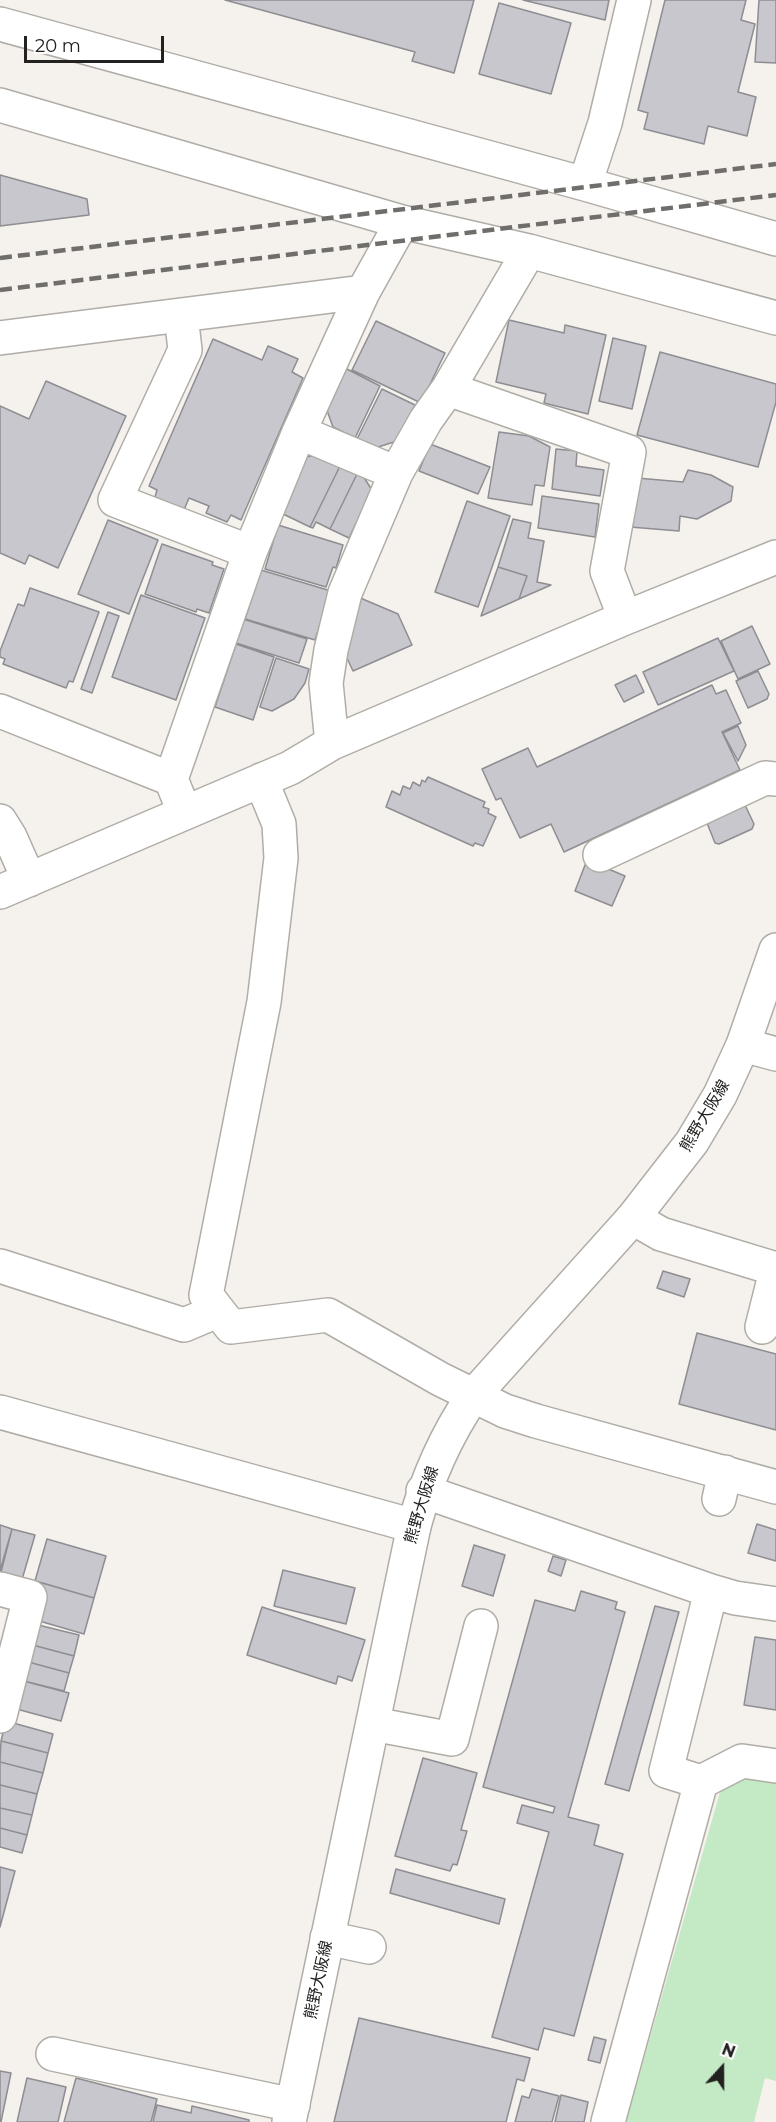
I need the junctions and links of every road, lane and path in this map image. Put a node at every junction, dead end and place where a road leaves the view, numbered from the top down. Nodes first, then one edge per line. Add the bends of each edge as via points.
1 (634, 0) edge
2 (0, 24) edge
3 (0, 105) edge
4 (585, 184) junction
5 (776, 220) edge
6 (402, 222) junction
7 (732, 228) junction
8 (776, 239) edge
9 (529, 250) junction
10 (363, 292) junction
11 (182, 315) junction
12 (776, 318) edge
13 (0, 338) edge
14 (448, 389) junction
15 (299, 432) junction
16 (396, 473) junction
17 (250, 552) junction
18 (776, 557) edge
19 (625, 618) junction
20 (0, 711) edge
21 (332, 743) junction
22 (171, 779) junction
23 (776, 779) edge
24 (261, 780) junction
25 (184, 813) junction
26 (0, 821) edge
27 (600, 855) dead end
28 (29, 880) junction
29 (0, 892) edge
30 (776, 950) edge
31 (743, 1046) junction
32 (776, 1054) edge
33 (633, 1218) junction
34 (0, 1266) edge
35 (776, 1270) edge
36 (218, 1311) junction
37 (762, 1327) dead end
38 (473, 1396) junction
39 (0, 1412) edge
40 (776, 1487) edge
41 (423, 1491) junction
42 (414, 1526) junction
43 (0, 1589) edge
44 (711, 1591) junction
45 (776, 1604) edge
46 (481, 1626) dead end
47 (0, 1716) edge
48 (373, 1724) junction
49 (776, 1766) edge
50 (700, 1782) junction
51 (327, 1938) junction
52 (369, 1947) dead end
53 (53, 2054) dead end
54 (291, 2114) edge
55 (608, 2122) edge

1 - 4 street via 605,123
2 - 4 street
3 - 6 street
4 - 7 street
5 - 7 street
6 - 9 street
6 - 10 street
7 - 8 street
9 - 12 street
9 - 14 street
10 - 11 street
10 - 15 street
11 - 13 street
11 - 17 street via 185,350 115,500
14 - 16 street
14 - 19 street via 629,452 607,571
15 - 16 street
15 - 17 street
16 - 21 street via 345,592 331,650 326,683
17 - 22 street
18 - 19 street
19 - 21 street
20 - 22 street
21 - 24 street
22 - 25 street
23 - 27 street via 765,778
24 - 25 street
24 - 36 street via 279,824 281,858 264,1002 206,1295
25 - 28 street
26 - 28 street
28 - 29 street
30 - 31 street, 熊野大阪線
31 - 32 street
31 - 33 street, 熊野大阪線 via 692,1142
33 - 35 street via 661,1234
33 - 38 street, 熊野大阪線
34 - 36 street via 184,1325
35 - 37 street
36 - 38 street via 231,1327 328,1314
38 - 40 street via 505,1411 722,1486
38 - 41 street, 熊野大阪線 via 444,1443
39 - 42 street
41 - 42 street, 熊野大阪線
41 - 44 street
42 - 48 street, 熊野大阪線
43 - 47 street via 30,1597
44 - 45 street
44 - 50 street via 666,1771
46 - 48 street via 452,1739
48 - 51 street, 熊野大阪線
49 - 50 street via 742,1761
50 - 55 street
51 - 52 street
51 - 54 street, 熊野大阪線
53 - 54 street

